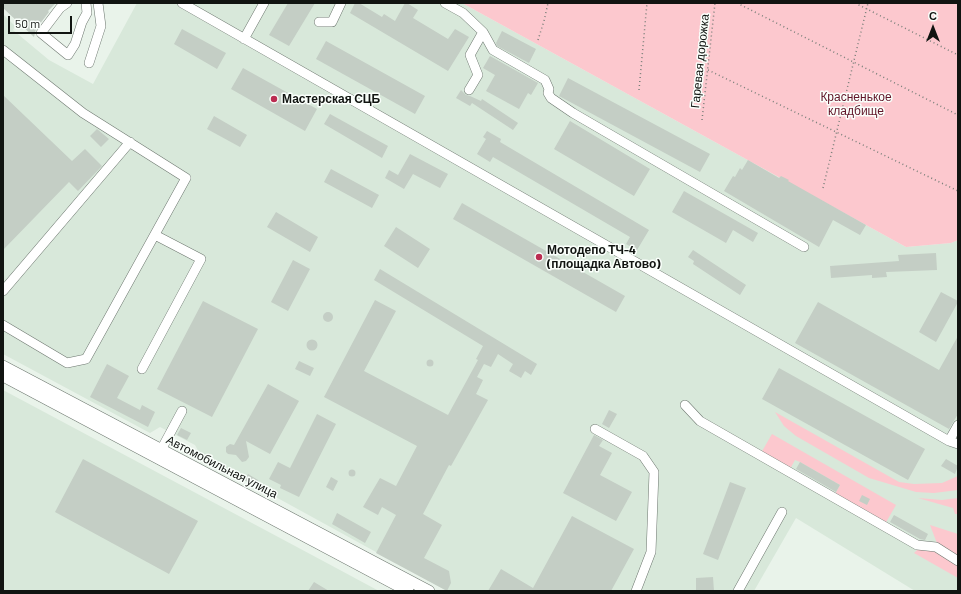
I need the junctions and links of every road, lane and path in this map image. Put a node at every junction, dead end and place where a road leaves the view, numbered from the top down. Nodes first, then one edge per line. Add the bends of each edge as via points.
1 (67, 3) edge
2 (86, 3) edge
3 (98, 3) edge
4 (182, 3) edge
5 (264, 3) edge
6 (342, 3) edge
7 (445, 3) edge
8 (548, 3) edge
9 (647, 3) edge
10 (715, 3) edge
11 (737, 3) edge
12 (855, 3) edge
13 (868, 3) edge
14 (866, 9) junction
15 (319, 22) dead end
16 (483, 32) junction
17 (244, 38) junction
18 (538, 40) dead end
19 (3, 50) edge
20 (958, 55) edge
21 (854, 62) junction
22 (89, 63) dead end
23 (708, 70) junction
24 (470, 90) dead end
25 (639, 90) dead end
26 (958, 115) edge
27 (702, 120) dead end
28 (837, 132) junction
29 (130, 142) junction
30 (824, 188) dead end
31 (958, 191) edge
32 (155, 235) junction
33 (804, 247) dead end
34 (3, 291) edge
35 (3, 325) edge
36 (3, 366) edge
37 (142, 369) dead end
38 (3, 376) edge
39 (685, 405) dead end
40 (182, 411) dead end
41 (958, 425) edge
42 (595, 429) dead end
43 (949, 441) junction
44 (958, 444) edge
45 (161, 450) junction
46 (782, 512) dead end
47 (958, 561) edge
48 (408, 591) edge
49 (429, 591) edge
50 (636, 591) edge
51 (738, 591) edge

1 - 2 lane via 60,8 41,33 68,55 87,12
3 - 22 lane via 101,26
4 - 17 lane
5 - 17 lane
6 - 15 lane via 332,22
7 - 16 lane via 463,13
8 - 18 path
9 - 25 path
10 - 23 path, Гаревая дорожка
11 - 21 path
12 - 14 path
13 - 14 path
14 - 20 path
14 - 21 path
16 - 24 lane via 470,55 478,75
16 - 33 lane via 493,50 545,80 551,98 573,113
17 - 43 lane
19 - 29 lane via 83,113
21 - 26 path
21 - 28 path
23 - 27 path, Гаревая дорожка
23 - 28 path
28 - 30 path
28 - 31 path
29 - 32 lane via 186,178
29 - 34 lane
32 - 35 lane via 86,359 67,363
32 - 37 lane via 201,259
36 - 45 main road, Автомобильная улица
38 - 48 main road, Автомобильная улица
39 - 47 lane via 706,425 917,544 936,547
40 - 45 lane
41 - 43 lane
42 - 50 lane via 642,456 654,472 651,552
43 - 44 lane
45 - 49 main road, Автомобильная улица
46 - 51 lane

